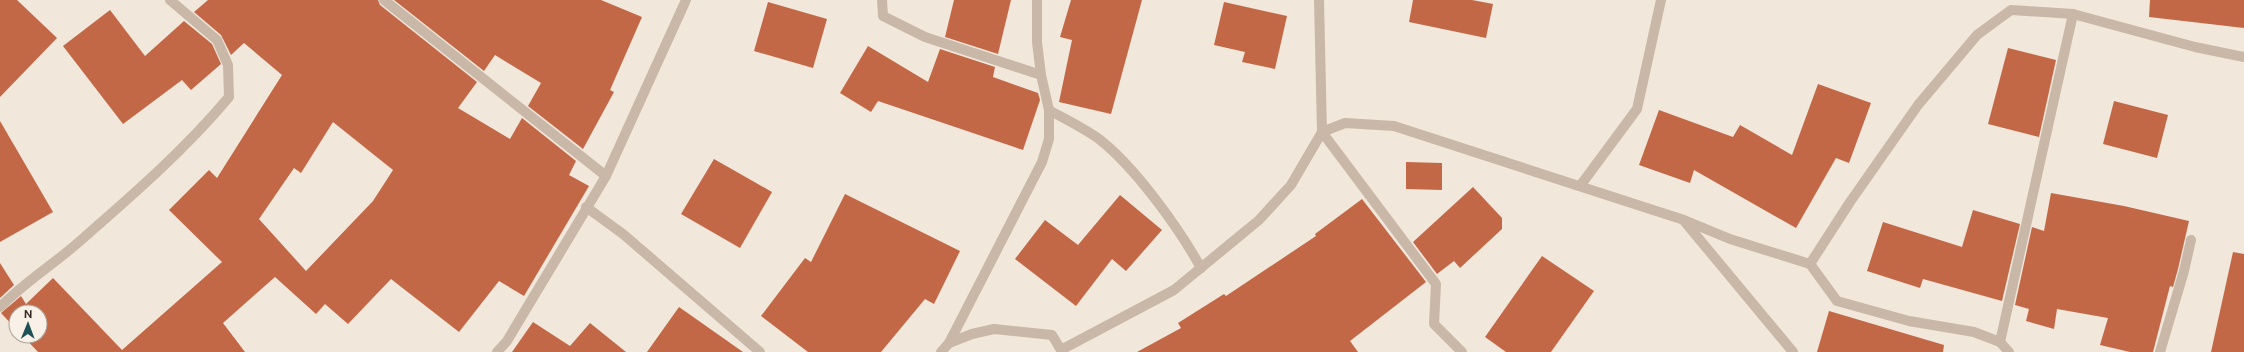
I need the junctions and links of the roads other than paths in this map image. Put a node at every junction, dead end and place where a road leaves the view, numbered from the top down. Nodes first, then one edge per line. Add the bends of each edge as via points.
1 (170, 0) edge
2 (384, 0) edge
3 (686, 0) edge
4 (882, 0) edge
5 (1037, 0) edge
6 (1319, 0) edge
7 (1661, 0) edge
8 (2073, 14) junction
9 (2244, 57) edge
10 (1041, 74) junction
11 (1049, 110) junction
12 (1322, 132) junction
13 (606, 176) junction
14 (1580, 186) junction
15 (586, 207) junction
16 (1684, 220) junction
17 (2191, 240) dead end
18 (1810, 264) junction
19 (1201, 268) junction
20 (0, 307) edge
21 (2000, 342) junction
22 (949, 343) junction
23 (497, 352) edge
24 (760, 352) edge
25 (941, 352) edge
26 (1462, 352) edge
27 (1793, 352) edge
28 (2009, 352) edge
29 (2160, 352) edge

1 - 20 street via 217,40 228,65 229,97 201,129 72,247 17,290
2 - 13 street
3 - 13 street
4 - 10 street via 883,16 926,38
5 - 10 street via 1037,42
6 - 12 street
7 - 14 street via 1637,109
8 - 9 street via 2195,47
8 - 18 street via 2011,10 1977,35 1918,105
8 - 21 street
10 - 11 street
11 - 19 street via 1099,140 1127,166 1183,236
11 - 22 street via 1048,139 1042,162
12 - 14 street via 1345,123 1394,126
12 - 19 street via 1291,185 1258,220
12 - 26 street via 1436,284 1434,324
13 - 15 street
14 - 16 street
15 - 23 street via 507,341
15 - 24 street via 623,234
16 - 18 street via 1730,239
16 - 27 street
17 - 29 street
18 - 21 street via 1837,301 1909,321 1974,332
19 - 22 street via 1174,290 1061,350 1052,335 994,329
21 - 28 street
22 - 25 street

